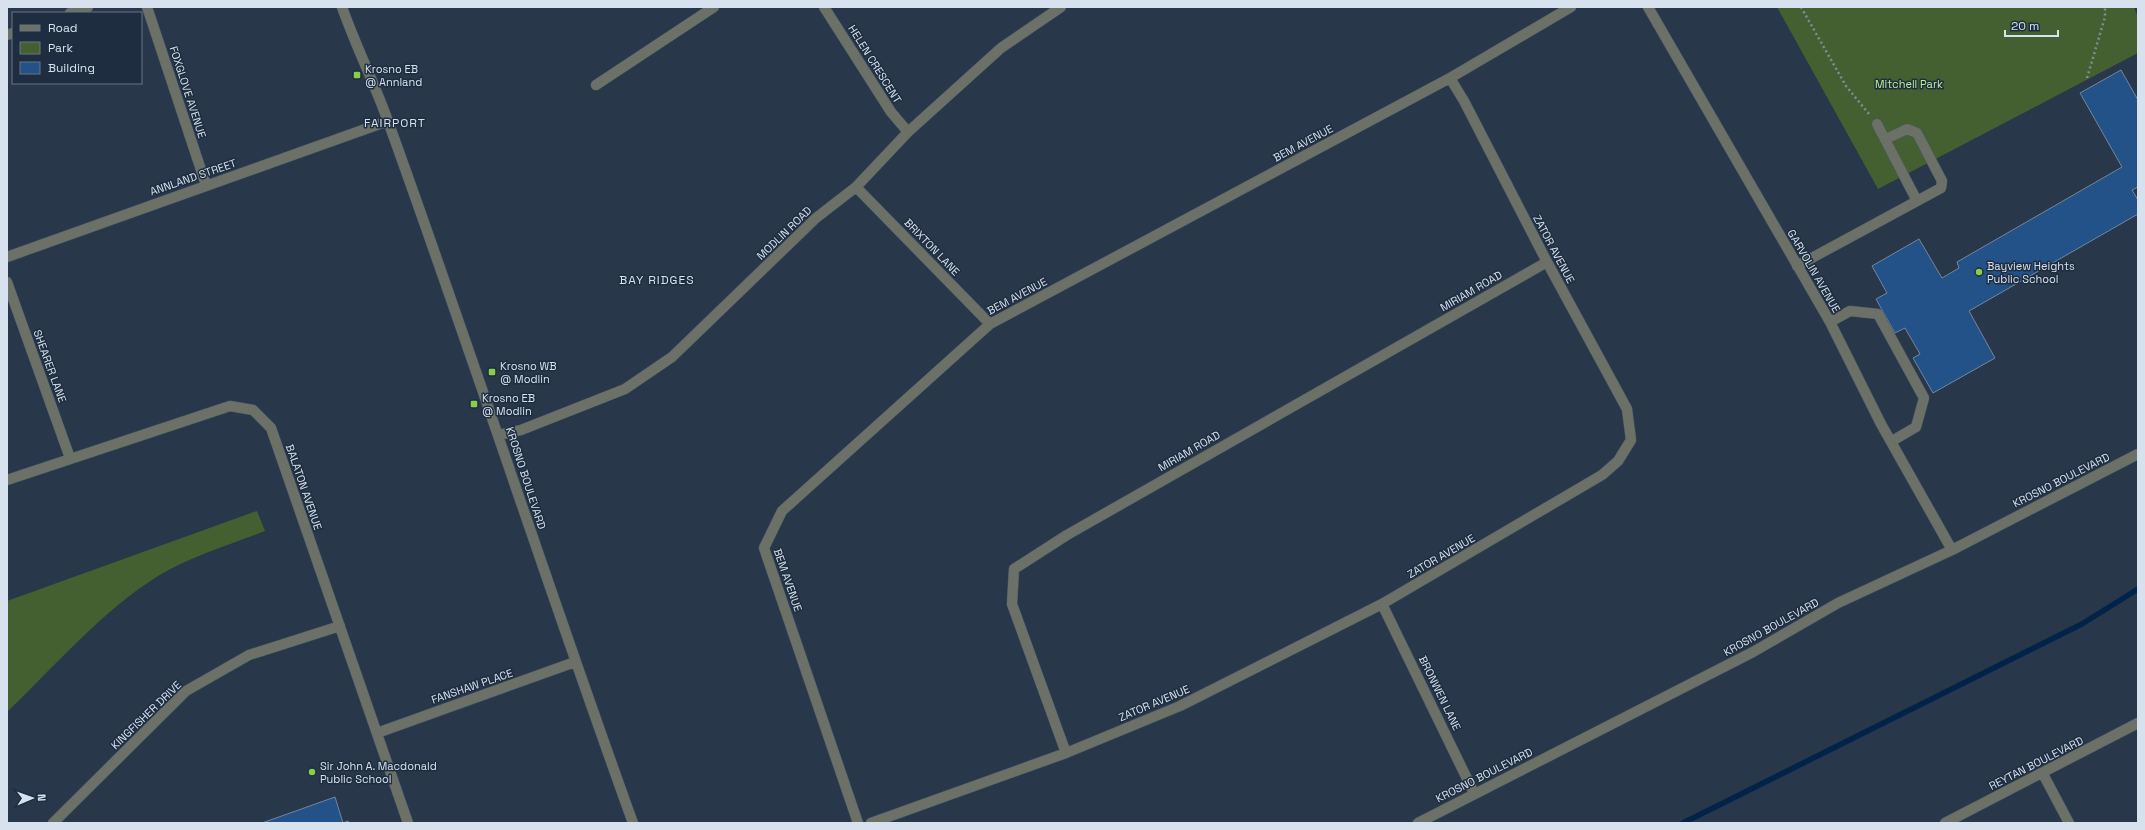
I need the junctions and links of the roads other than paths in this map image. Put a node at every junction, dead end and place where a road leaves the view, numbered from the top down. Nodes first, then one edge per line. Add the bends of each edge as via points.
1 (88, 7) edge
2 (148, 7) edge
3 (342, 7) edge
4 (714, 7) edge
5 (824, 7) edge
6 (1061, 7) edge
7 (1571, 7) edge
8 (1648, 7) edge
9 (73, 12) edge
10 (1450, 78) junction
11 (596, 85) dead end
12 (388, 121) junction
13 (1877, 124) road end
14 (908, 132) junction
15 (1886, 139) junction
16 (206, 185) junction
17 (856, 186) junction
18 (1917, 201) junction
19 (7, 257) edge
20 (1547, 262) junction
21 (1797, 266) junction
22 (7, 282) edge
23 (1830, 322) junction
24 (990, 324) junction
25 (499, 435) junction
26 (1892, 441) junction
27 (2138, 454) edge
28 (70, 458) junction
29 (7, 480) edge
30 (1952, 550) junction
31 (1382, 604) junction
32 (340, 626) junction
33 (575, 662) junction
34 (2138, 723) edge
35 (377, 733) junction
36 (1066, 753) junction
37 (2043, 774) junction
38 (1474, 793) junction
39 (53, 823) edge
40 (408, 823) edge
41 (633, 823) edge
42 (858, 823) edge
43 (871, 823) edge
44 (1418, 823) edge
45 (1945, 823) edge
46 (2069, 823) edge

1 - 9 street
2 - 16 street, FOXGLOVE AVENUE
3 - 12 street, KROSNO BOULEVARD
4 - 11 street
5 - 14 street, HELEN CRESCENT via 891,112
6 - 14 street, MODLIN ROAD via 1001,48
7 - 10 street, BEM AVENUE
8 - 21 street, GARVOLIN AVENUE
10 - 20 street, ZATOR AVENUE
10 - 24 street, BEM AVENUE
12 - 16 street, ANNLAND STREET
12 - 25 street, KROSNO BOULEVARD
13 - 15 street
14 - 17 street, MODLIN ROAD
15 - 18 street
15 - 18 street via 1907,129 1917,133 1942,181 1941,188
16 - 19 street, ANNLAND STREET
17 - 24 street, BRIXTON LANE
17 - 25 street, MODLIN ROAD via 816,218 672,357 626,389 521,430
18 - 21 street
20 - 31 street, ZATOR AVENUE via 1627,409 1631,440 1618,461 1602,475
20 - 36 street, MIRIAM ROAD via 1067,535 1014,569 1012,604
21 - 23 street, GARVOLIN AVENUE
22 - 28 street, SHEARER LANE
23 - 26 street, GARVOLIN AVENUE
23 - 26 street via 1850,311 1878,314 1924,398 1916,426
24 - 42 street, BEM AVENUE via 782,511 764,548
25 - 33 street, KROSNO BOULEVARD
26 - 30 street, GARVOLIN AVENUE
27 - 30 street, KROSNO BOULEVARD
28 - 29 street, BALATON AVENUE
28 - 32 street, BALATON AVENUE via 230,406 253,410 271,428
30 - 38 street, KROSNO BOULEVARD via 1838,604 1753,652
31 - 36 street, ZATOR AVENUE via 1180,706
31 - 38 street, BRONWEN LANE
32 - 35 street, BALATON AVENUE
32 - 39 street, KINGFISHER DRIVE via 249,655 186,691
33 - 35 street, FANSHAW PLACE
33 - 41 street, KROSNO BOULEVARD
34 - 37 street, REYTAN BOULEVARD
35 - 40 street, BALATON AVENUE
36 - 43 street, ZATOR AVENUE
37 - 45 street, REYTAN BOULEVARD
37 - 46 street
38 - 44 street, KROSNO BOULEVARD

